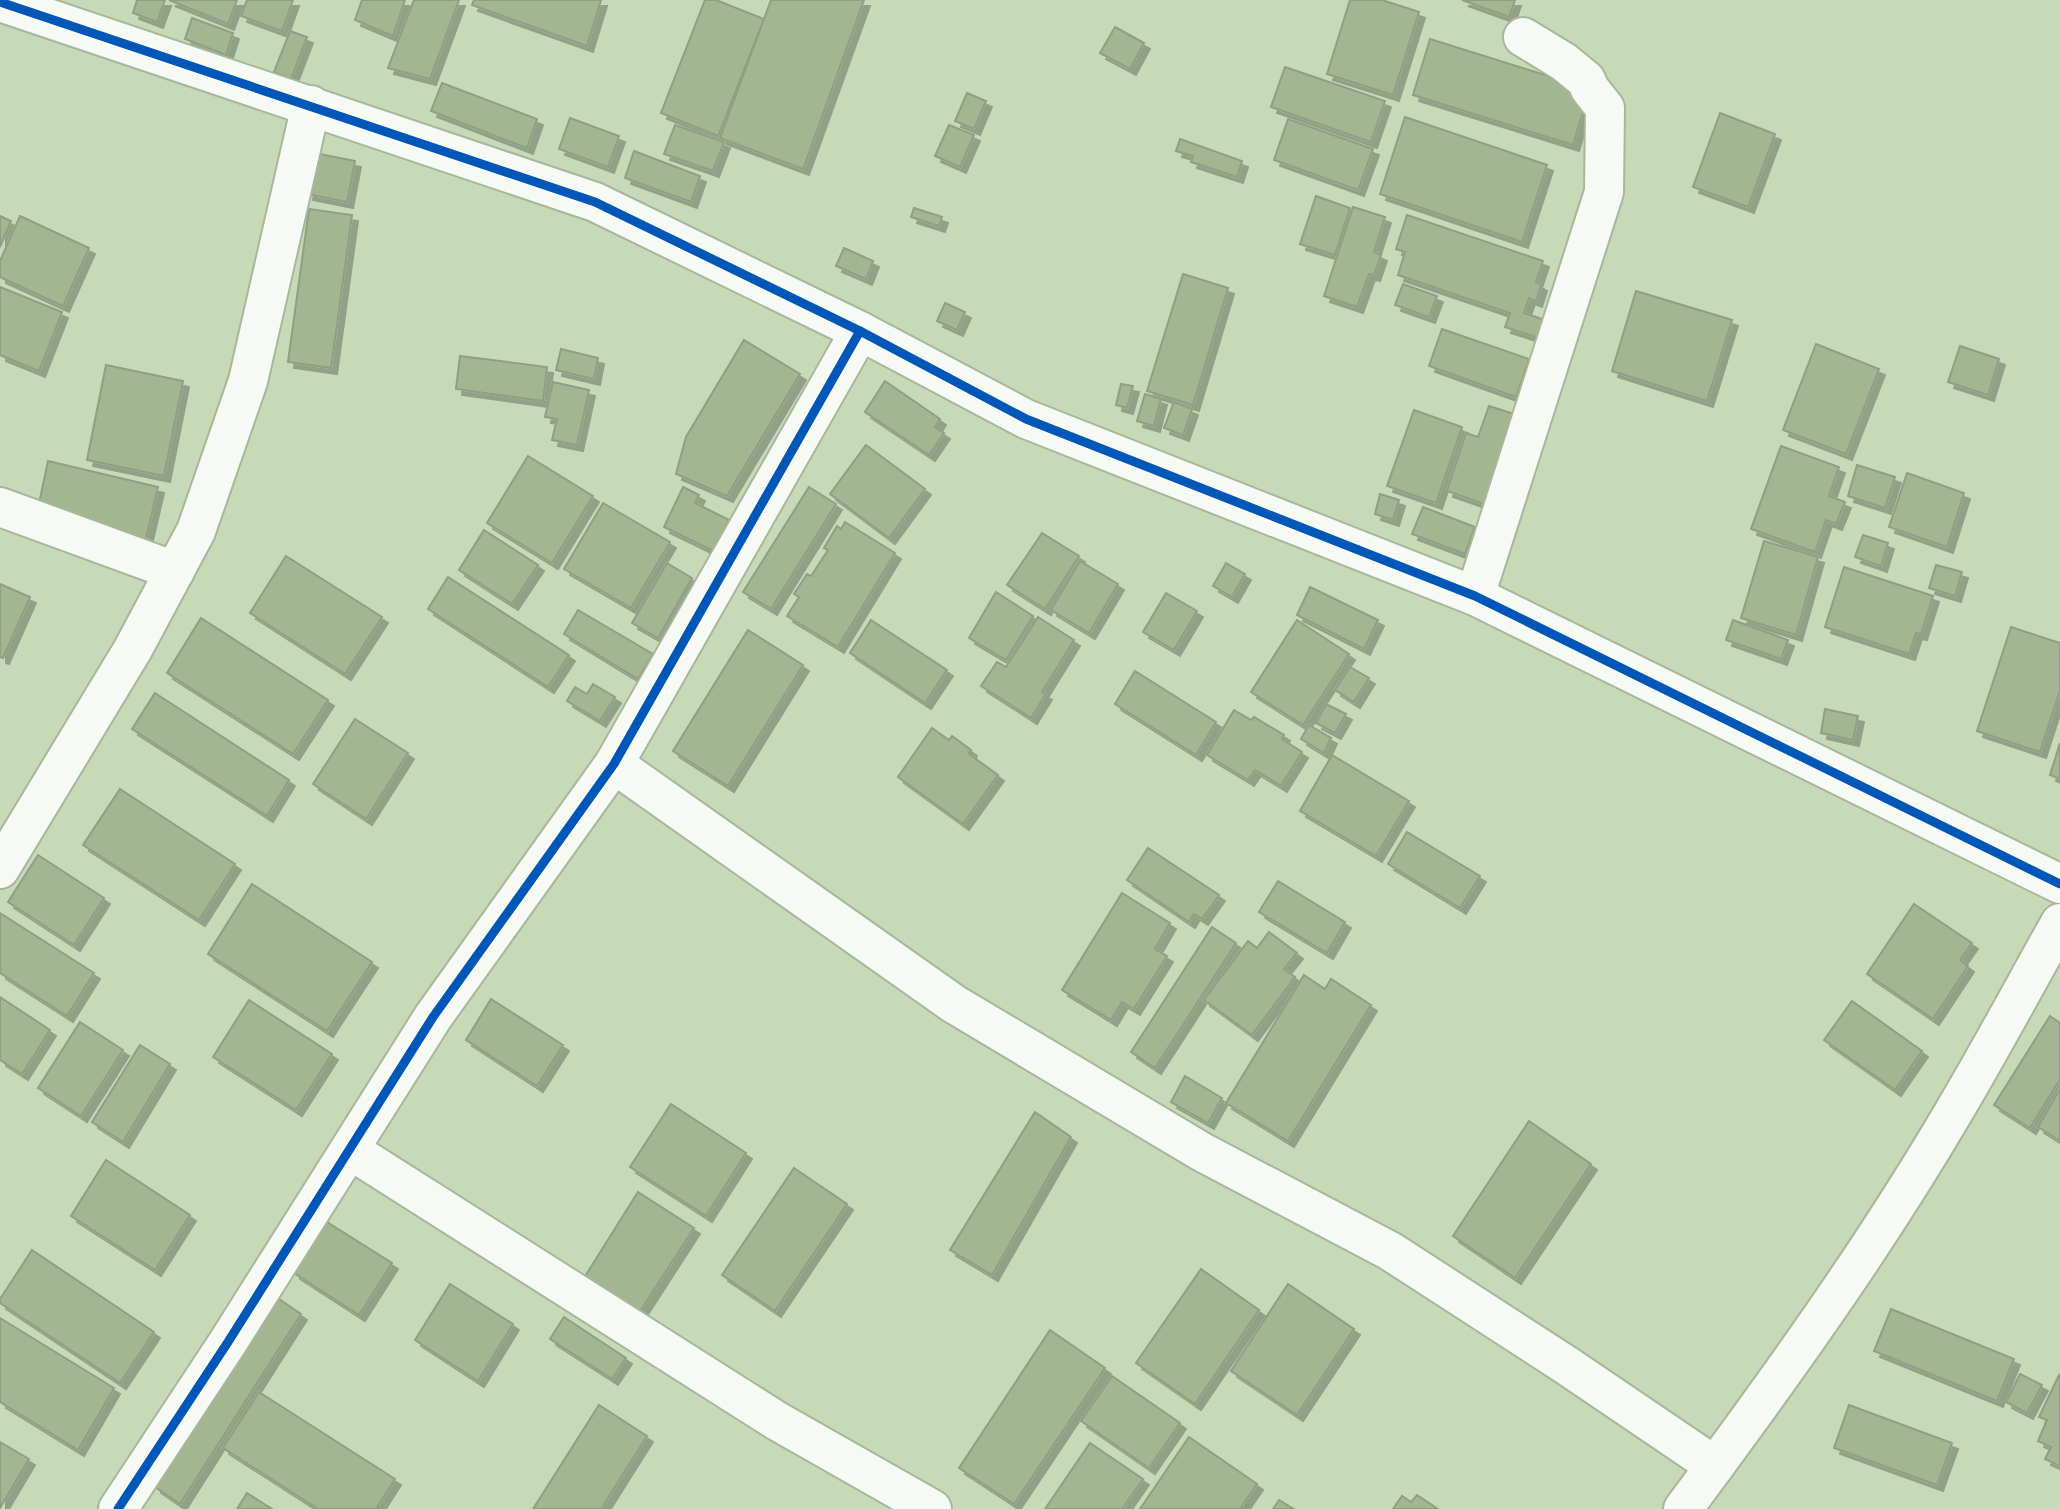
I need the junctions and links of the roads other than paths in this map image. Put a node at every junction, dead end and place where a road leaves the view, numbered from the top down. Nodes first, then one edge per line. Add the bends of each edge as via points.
1 (0, 2) edge
2 (1523, 37) dead end
3 (311, 105) junction
4 (860, 331) junction
5 (0, 507) edge
6 (175, 571) junction
7 (1475, 596) junction
8 (614, 764) junction
9 (0, 869) edge
10 (2060, 884) edge
11 (2060, 923) edge
12 (350, 1150) junction
13 (1715, 1466) junction
14 (118, 1509) edge
15 (932, 1509) edge
16 (1683, 1509) edge

1 - 3 street
2 - 7 street via 1586,80 1605,108 1604,192
3 - 4 street via 595,202
3 - 6 street via 248,381 196,531
4 - 7 street via 1026,419
4 - 8 street
5 - 6 street
6 - 9 street
7 - 10 street
8 - 12 street via 433,1017
8 - 13 street via 954,1004 1202,1152 1390,1251
11 - 13 street via 1952,1115 1839,1292
12 - 14 street
12 - 15 street via 777,1421
13 - 16 street

